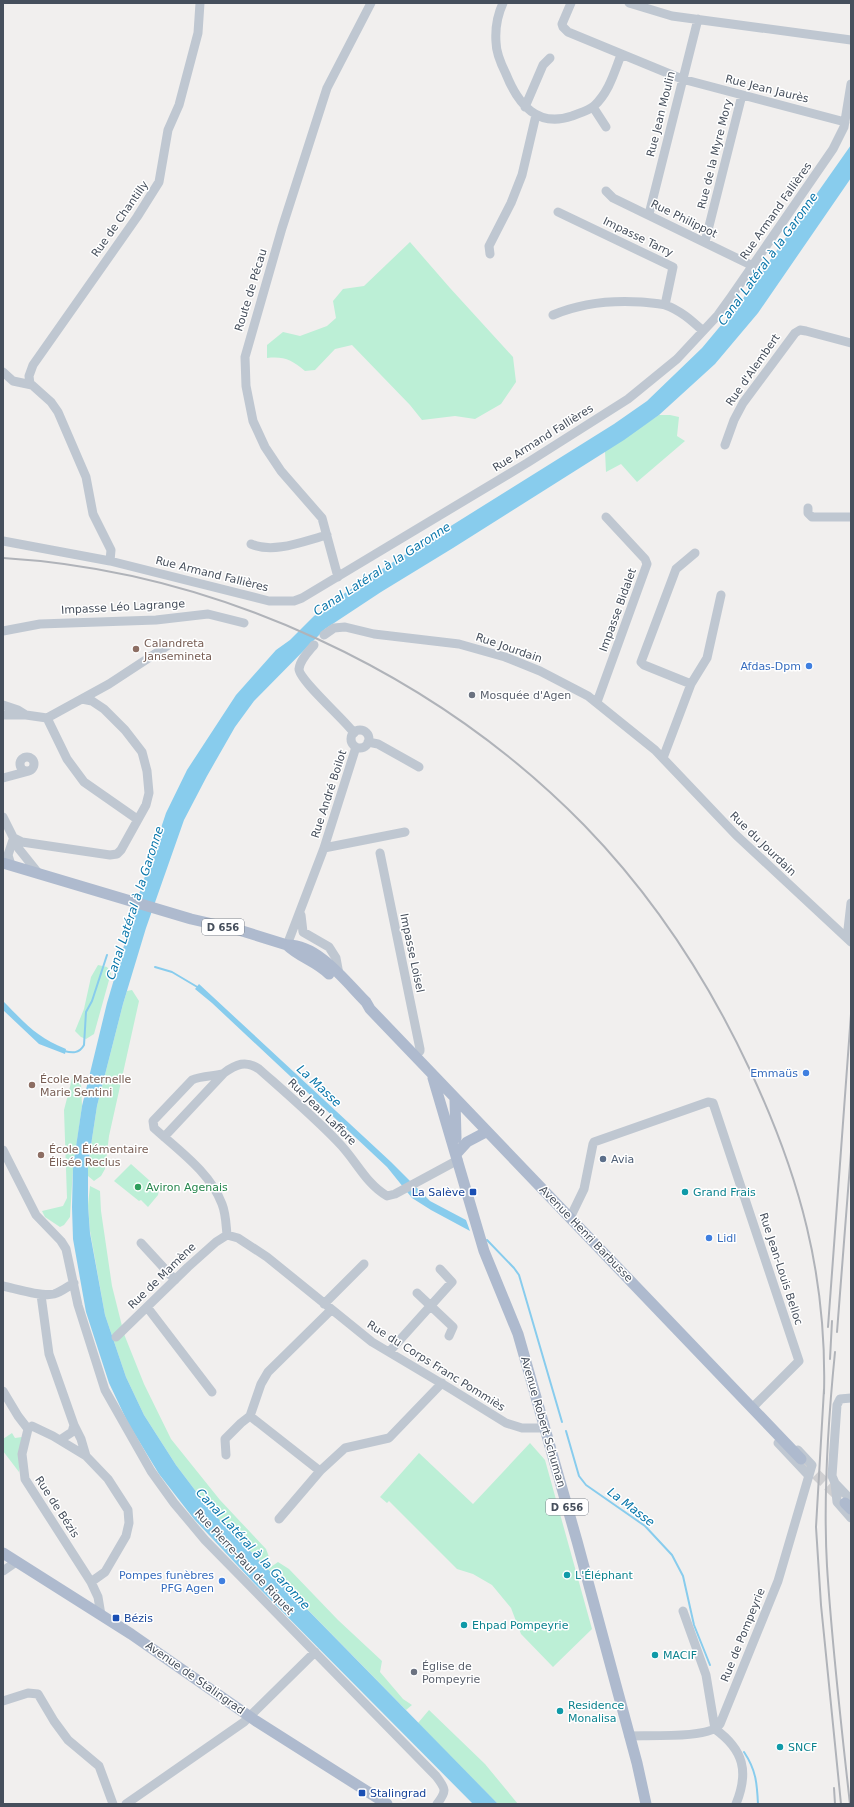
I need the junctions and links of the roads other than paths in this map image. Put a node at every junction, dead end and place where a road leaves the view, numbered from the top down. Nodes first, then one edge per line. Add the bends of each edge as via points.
1 (200, 3) edge
2 (371, 3) edge
3 (503, 3) edge
4 (571, 3) edge
5 (629, 3) edge
6 (698, 19) junction
7 (851, 40) edge
8 (621, 55) junction
9 (550, 58) dead end
10 (682, 80) junction
11 (851, 84) edge
12 (742, 95) junction
13 (525, 107) junction
14 (593, 107) junction
15 (536, 115) junction
16 (845, 122) junction
17 (606, 127) dead end
18 (606, 191) dead end
19 (558, 212) dead end
20 (649, 214) junction
21 (705, 242) junction
22 (490, 254) dead end
23 (752, 266) junction
24 (665, 305) junction
25 (553, 315) dead end
26 (703, 331) junction
27 (851, 343) edge
28 (3, 372) edge
29 (30, 384) junction
30 (725, 445) dead end
31 (808, 508) dead end
32 (606, 517) dead end
33 (851, 517) edge
34 (327, 535) junction
35 (3, 541) edge
36 (251, 544) dead end
37 (695, 552) dead end
38 (110, 561) junction
39 (338, 577) junction
40 (721, 595) dead end
41 (244, 623) dead end
42 (3, 631) edge
43 (324, 635) dead end
44 (314, 645) dead end
45 (166, 646) dead end
46 (691, 684) junction
47 (82, 699) junction
48 (597, 702) junction
49 (3, 705) edge
50 (26, 715) junction
51 (3, 716) edge
52 (47, 718) junction
53 (354, 733) junction
54 (368, 742) junction
55 (356, 747) junction
56 (663, 758) junction
57 (419, 767) dead end
58 (29, 771) dead end
59 (3, 778) edge
60 (3, 817) edge
61 (137, 819) junction
62 (405, 832) dead end
63 (13, 839) junction
64 (3, 848) edge
65 (324, 848) junction
66 (19, 849) junction
67 (380, 853) dead end
68 (7, 864) edge
69 (40, 874) junction
70 (851, 903) edge
71 (302, 910) junction
72 (849, 940) edge
73 (287, 945) junction
74 (323, 968) junction
75 (340, 976) junction
76 (370, 1009) junction
77 (415, 1056) junction
78 (224, 1073) junction
79 (432, 1074) junction
80 (205, 1077) junction
81 (210, 1088) junction
82 (453, 1097) junction
83 (443, 1111) junction
84 (486, 1132) junction
85 (164, 1137) junction
86 (3, 1150) edge
87 (457, 1155) junction
88 (570, 1218) junction
89 (227, 1235) junction
90 (141, 1243) dead end
91 (364, 1264) dead end
92 (440, 1269) dead end
93 (175, 1280) junction
94 (74, 1283) junction
95 (3, 1286) edge
96 (417, 1293) dead end
97 (41, 1295) junction
98 (324, 1304) junction
99 (431, 1306) junction
100 (147, 1307) junction
101 (332, 1310) junction
102 (450, 1336) dead end
103 (116, 1338) dead end
104 (389, 1352) junction
105 (723, 1376) junction
106 (442, 1383) junction
107 (3, 1391) edge
108 (212, 1392) dead end
109 (851, 1398) edge
110 (755, 1405) junction
111 (250, 1416) junction
112 (74, 1425) junction
113 (28, 1428) junction
114 (544, 1428) junction
115 (60, 1440) junction
116 (86, 1456) junction
117 (226, 1456) dead end
118 (801, 1459) tunnel mouth
119 (320, 1471) junction
120 (809, 1476) junction
121 (835, 1483) junction
122 (849, 1504) edge
123 (851, 1518) edge
124 (279, 1519) dead end
125 (3, 1553) edge
126 (16, 1562) junction
127 (3, 1571) edge
128 (93, 1586) junction
129 (90, 1608) junction
130 (683, 1611) dead end
131 (100, 1615) junction
132 (315, 1652) junction
133 (3, 1702) edge
134 (250, 1716) junction
135 (715, 1729) junction
136 (635, 1735) junction
137 (638, 1766) junction
138 (113, 1804) edge
139 (126, 1804) edge
140 (387, 1804) edge
141 (437, 1804) edge
142 (646, 1804) edge
143 (653, 1804) edge
144 (736, 1804) edge

1 - 29 street, Rue de Chantilly via 198,33 179,105 168,130 159,182 33,365 29,376
2 - 34 street, Route de Pécau via 327,88 245,357 247,396 265,447 281,471 320,516
3 - 13 street via 498,16 496,44 511,87
4 - 8 street, Rue Jean Jaurès via 563,27 568,32
5 - 6 street via 659,13
6 - 7 street
6 - 10 street, Rue Jean Moulin
8 - 10 street, Rue Jean Jaurès
8 - 14 street via 609,86
9 - 13 street via 543,65
10 - 12 street, Rue Jean Jaurès
10 - 20 street, Rue Jean Moulin
11 - 16 street, Rue Armand Fallières
12 - 16 street, Rue Jean Jaurès
12 - 21 street, Rue de la Myre Mory
13 - 15 street
14 - 15 street via 564,118
14 - 17 street
15 - 22 street via 522,175 489,246
16 - 23 street, Rue Armand Fallières via 837,142
18 - 20 street, Rue Philippot via 613,198
19 - 24 street, Impasse Tarry via 673,267
20 - 21 street, Rue Philippot
21 - 23 street, Rue Philippot
23 - 26 street, Rue Armand Fallières via 718,315
24 - 25 street via 600,302 569,308
24 - 26 street via 679,312
26 - 39 street, Rue Armand Fallières via 669,367 628,399 527,464
27 - 30 street, Rue d'Alembert via 806,331 800,330 795,333 743,403
28 - 29 street via 13,381
29 - 38 street via 50,402 64,424 86,477 93,514 111,550
31 - 33 street via 808,513 812,517
32 - 48 street, Impasse Bidalet via 647,564
34 - 36 street via 280,547
34 - 39 street, Route de Pécau
35 - 38 street, Rue Armand Fallières
37 - 46 street via 676,569 641,662 644,666
38 - 39 street, Rue Armand Fallières via 276,602 302,598
40 - 46 street via 712,644 707,658
41 - 42 street, Impasse Léo Lagrange via 208,614 156,620 40,624
43 - 48 street, Rue Jourdain via 334,628 345,627 374,634 458,644 504,657 540,671
44 - 53 street via 301,663 301,674
45 - 47 street
46 - 56 street
47 - 52 street
47 - 61 street via 92,701 104,709 142,752 149,793 146,805
48 - 56 street, Rue Jourdain
49 - 50 street
50 - 51 street
50 - 52 street
52 - 61 street via 67,759 84,782
53 - 54 street via 361,730 366,733
53 - 55 street via 352,742
54 - 55 street via 363,747
54 - 57 street via 378,744
55 - 65 street, Rue André Boilot
56 - 72 street, Rue du Jourdain via 736,835
58 - 59 street
60 - 63 street
61 - 63 street via 117,854 66,849
62 - 65 street, Rue André Boilot
63 - 64 street
63 - 66 street
63 - 68 street
65 - 71 street, Rue André Boilot
66 - 68 street
66 - 69 street
67 - 77 street, Impasse Loisel via 420,1049
68 - 69 main road, D 656
69 - 73 main road, Avenue Henri Barbusse / D 656
70 - 72 street
71 - 73 street, Rue André Boilot
71 - 75 street via 303,932 329,947 336,958
73 - 74 main road, Avenue Henri Barbusse / D 656
73 - 75 main road, Avenue Henri Barbusse / D 656 via 302,947 319,956
74 - 75 main road
74 - 76 main road, Avenue Henri Barbusse / D 656 via 362,1006
75 - 76 main road, Avenue Henri Barbusse / D 656
76 - 77 main road, Avenue Henri Barbusse / D 656
77 - 79 main road, Avenue Henri Barbusse / D 656
78 - 80 street, Rue Jean Laffore
78 - 81 street, Rue Jean Laffore
78 - 87 street, Rue Jean Laffore via 233,1066 247,1063 259,1070 338,1141 372,1185 387,1196 420,1181
79 - 82 main road, Avenue Henri Barbusse / D 656
79 - 83 main road, Avenue Robert Schuman / D 656
80 - 81 street
80 - 85 street, Rue Jean Laffore via 192,1080 153,1121 154,1128
81 - 85 street, Rue Jean Laffore
82 - 83 main road
82 - 84 main road, Avenue Henri Barbusse / D 656
82 - 87 main road, Avenue Robert Schuman / D 656
83 - 87 main road, Avenue Robert Schuman / D 656
84 - 87 main road via 467,1142
84 - 88 main road, Avenue Henri Barbusse
85 - 89 street, Rue Jean Laffore via 206,1177 215,1190 226,1217
86 - 94 street, Rue Pierre-Paul de Riquet via 36,1215 66,1249
87 - 114 main road, Avenue Robert Schuman / D 656 via 484,1251 518,1334
88 - 105 main road, Avenue Henri Barbusse
88 - 110 street, Rue Jean-Louis Belloc via 584,1189 594,1142 708,1102 712,1103 799,1361
89 - 93 street, Rue de Mamène
89 - 98 street, Rue du Corps Franc Pommiès via 238,1238 267,1257
90 - 93 street
91 - 98 street
92 - 99 street via 452,1282
93 - 100 street, Rue de Mamène
94 - 97 street via 56,1293
94 - 132 street, Rue Pierre-Paul de Riquet via 89,1345 105,1390 151,1471 205,1540
95 - 97 street
96 - 99 street
97 - 112 street via 49,1354
98 - 101 street, Rue du Corps Franc Pommiès
99 - 102 street via 453,1327
99 - 104 street
100 - 103 street, Rue de Mamène
100 - 108 street
101 - 104 street, Rue du Corps Franc Pommiès via 372,1342
101 - 111 street via 268,1372
104 - 106 street, Rue du Corps Franc Pommiès
105 - 110 street via 731,1380
105 - 118 main road, Avenue Henri Barbusse
105 - 120 street via 725,1385
106 - 114 street, Rue du Corps Franc Pommiès via 506,1423 522,1428
106 - 119 street via 389,1438 345,1448
107 - 113 street
109 - 121 street via 840,1399 837,1405 832,1476
110 - 120 street via 812,1465
111 - 117 street via 225,1439
111 - 119 street
112 - 115 street via 72,1432
112 - 116 street
113 - 115 street via 32,1426
113 - 128 street, Rue de Bézis via 22,1454 25,1479
114 - 136 main road, Avenue Robert Schuman / D 656
115 - 116 street
116 - 128 street via 108,1479 128,1510 129,1516 126,1536 105,1572
119 - 124 street
120 - 135 street, Rue de Pompeyrie via 778,1581 720,1724
121 - 122 street
121 - 123 street via 837,1502
125 - 126 main road, Avenue de Stalingrad
126 - 127 street
126 - 129 main road, Avenue de Stalingrad
128 - 129 street via 94,1600
128 - 131 street, Rue de Bézis via 98,1596
129 - 131 main road, Avenue de Stalingrad
130 - 135 street via 706,1675
131 - 134 main road, Avenue de Stalingrad
132 - 134 street
132 - 141 street, Rue Pierre-Paul de Riquet via 436,1776 444,1791
133 - 138 street via 28,1693 38,1694 68,1740 99,1766
134 - 139 street
134 - 140 main road, Avenue de Stalingrad
135 - 136 street via 687,1735
135 - 144 street via 728,1740 744,1769 743,1788
136 - 137 main road, Avenue Robert Schuman / D 656
137 - 142 main road, Avenue Robert Schuman / D 656
137 - 143 main road, Avenue Robert Schuman / D 656

